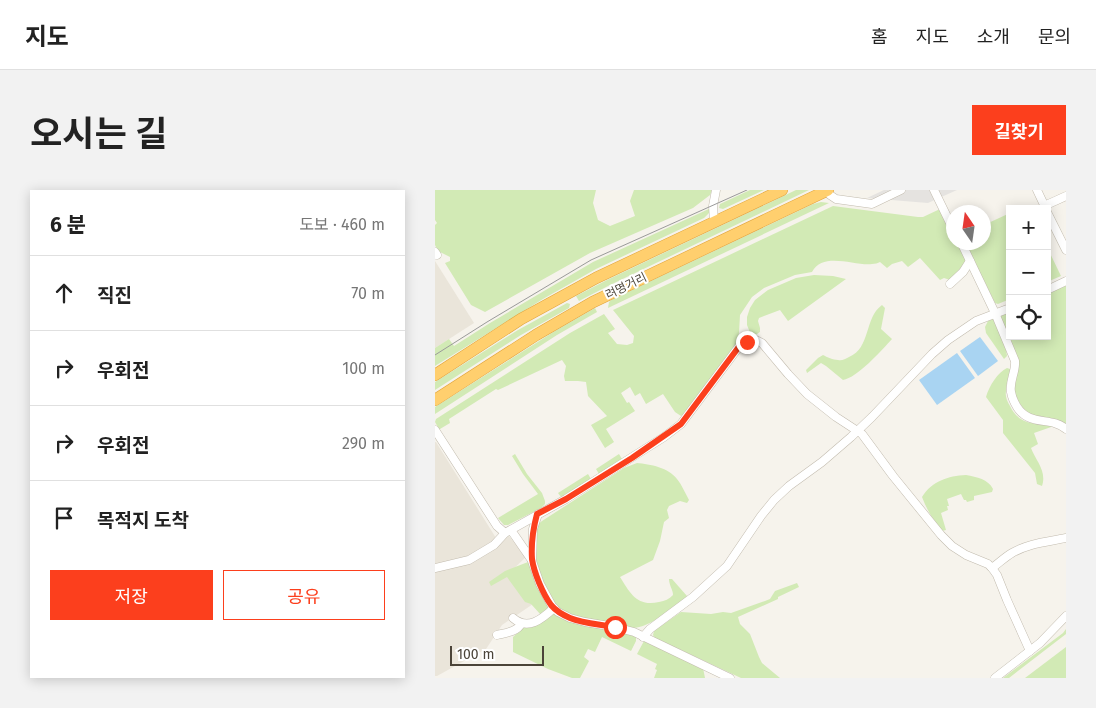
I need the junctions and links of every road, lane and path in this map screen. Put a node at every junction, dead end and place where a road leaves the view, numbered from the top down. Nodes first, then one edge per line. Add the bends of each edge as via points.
1 (716, 190) edge
2 (783, 190) edge
3 (827, 190) edge
4 (901, 190) edge
5 (934, 190) edge
6 (1037, 190) edge
7 (1064, 194) edge
8 (1044, 205) edge
9 (1051, 205) edge
10 (946, 214) edge
11 (1051, 219) edge
12 (714, 222) junction
13 (965, 250) edge
14 (1066, 250) edge
15 (970, 260) junction
16 (1066, 281) edge
17 (950, 284) dead end
18 (1051, 288) edge
19 (1006, 309) edge
20 (995, 313) junction
21 (435, 375) edge
22 (435, 400) edge
23 (1066, 429) edge
24 (435, 430) edge
25 (857, 431) junction
26 (537, 514) junction
27 (508, 532) junction
28 (1066, 538) edge
29 (533, 561) junction
30 (435, 568) edge
31 (993, 568) junction
32 (554, 608) junction
33 (1066, 616) edge
34 (513, 618) dead end
35 (521, 624) junction
36 (497, 635) dead end
37 (643, 637) junction
38 (1030, 651) junction
39 (730, 678) edge
40 (995, 678) edge

1 - 12 street
2 - 12 highway, 려명거리
3 - 4 street via 836,198 872,204
3 - 22 highway, 려명거리 via 593,302
5 - 10 street
6 - 8 street
7 - 9 street
11 - 14 street
12 - 21 highway, 려명거리 via 596,278 521,319
13 - 15 street
15 - 17 street
15 - 20 street
16 - 18 street
19 - 20 street
20 - 23 street via 1015,361 1011,385 1013,400 1019,410 1025,416
20 - 25 street via 948,340
24 - 27 street via 497,526
25 - 26 street via 807,394 762,343 750,340 741,344 681,424 632,458
25 - 31 street via 863,434 893,476 952,546
25 - 37 street via 774,500 727,566
26 - 27 street
26 - 29 street via 533,529
27 - 29 street
27 - 30 street via 469,560
28 - 31 street via 1029,546 1012,553
29 - 32 street via 540,584
31 - 38 street
32 - 35 street via 533,623
32 - 37 street via 570,618 615,627
33 - 38 street
34 - 35 street
35 - 36 street via 520,628
37 - 39 street
38 - 40 street

